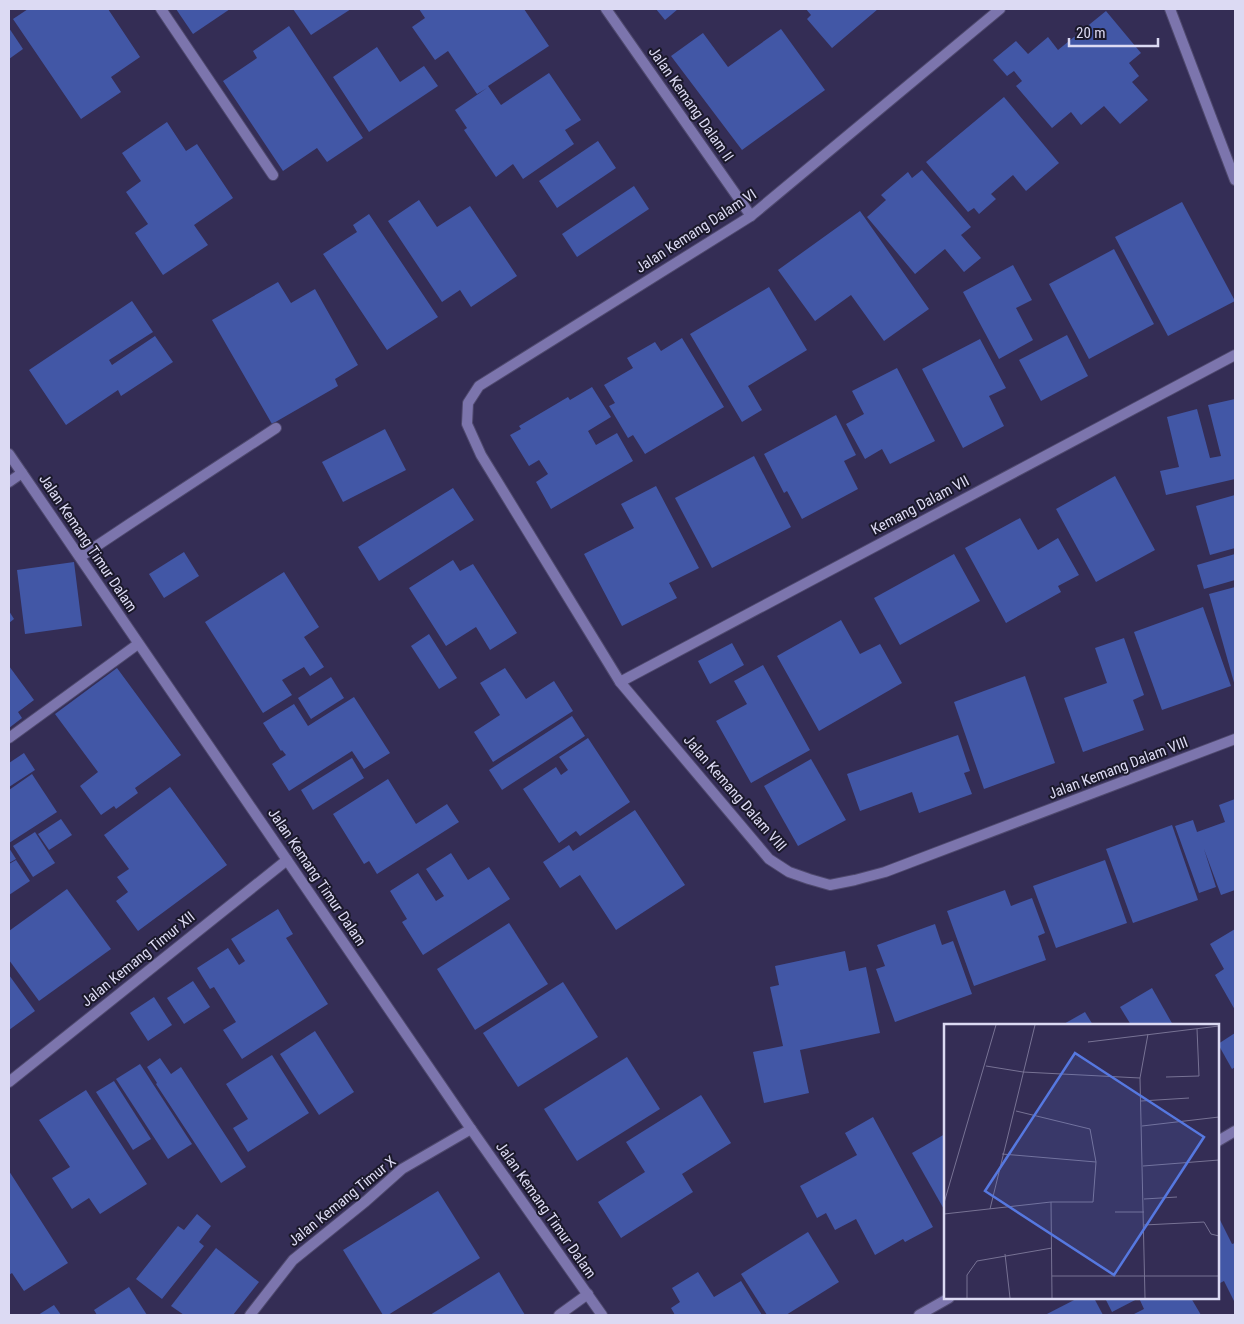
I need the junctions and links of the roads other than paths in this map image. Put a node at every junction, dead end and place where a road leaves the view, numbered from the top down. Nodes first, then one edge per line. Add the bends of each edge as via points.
1 (161, 9) edge
2 (606, 9) edge
3 (1000, 9) edge
4 (1170, 9) edge
5 (273, 175) dead end
6 (1235, 180) edge
7 (751, 216) junction
8 (1235, 355) edge
9 (468, 403) joint
10 (276, 428) dead end
11 (9, 454) edge
12 (22, 473) junction
13 (9, 482) edge
14 (80, 557) junction
15 (138, 644) junction
16 (620, 682) junction
17 (9, 738) edge
18 (1235, 739) edge
19 (287, 860) junction
20 (9, 1082) edge
21 (471, 1129) junction
22 (1235, 1131) edge
23 (1219, 1140) edge
24 (588, 1294) junction
25 (947, 1299) edge
26 (250, 1315) edge
27 (559, 1315) edge
28 (602, 1315) edge
29 (919, 1315) edge

1 - 5 street
2 - 7 street, Jalan Kemang Dalam II
3 - 7 street, Jalan Kemang Dalam VI
4 - 6 street
7 - 9 street, Jalan Kemang Dalam VI via 479,386
8 - 16 street, Kemang Dalam VII
9 - 16 street, Jalan Kemang Dalam VIII via 467,424 481,455
10 - 14 street
11 - 12 street, Jalan Kemang Timur Dalam
12 - 13 street
12 - 14 street, Jalan Kemang Timur Dalam
14 - 15 street, Jalan Kemang Timur Dalam
15 - 17 street
15 - 19 street, Jalan Kemang Timur Dalam
16 - 18 street, Jalan Kemang Dalam VIII via 768,859 790,872 830,885 885,872
19 - 20 street, Jalan Kemang Timur XII
19 - 21 street, Jalan Kemang Timur Dalam
21 - 24 street, Jalan Kemang Timur Dalam
21 - 26 street, Jalan Kemang Timur X via 402,1169 293,1260
22 - 23 street
24 - 27 street
24 - 28 street, Jalan Kemang Timur Dalam
25 - 29 street

